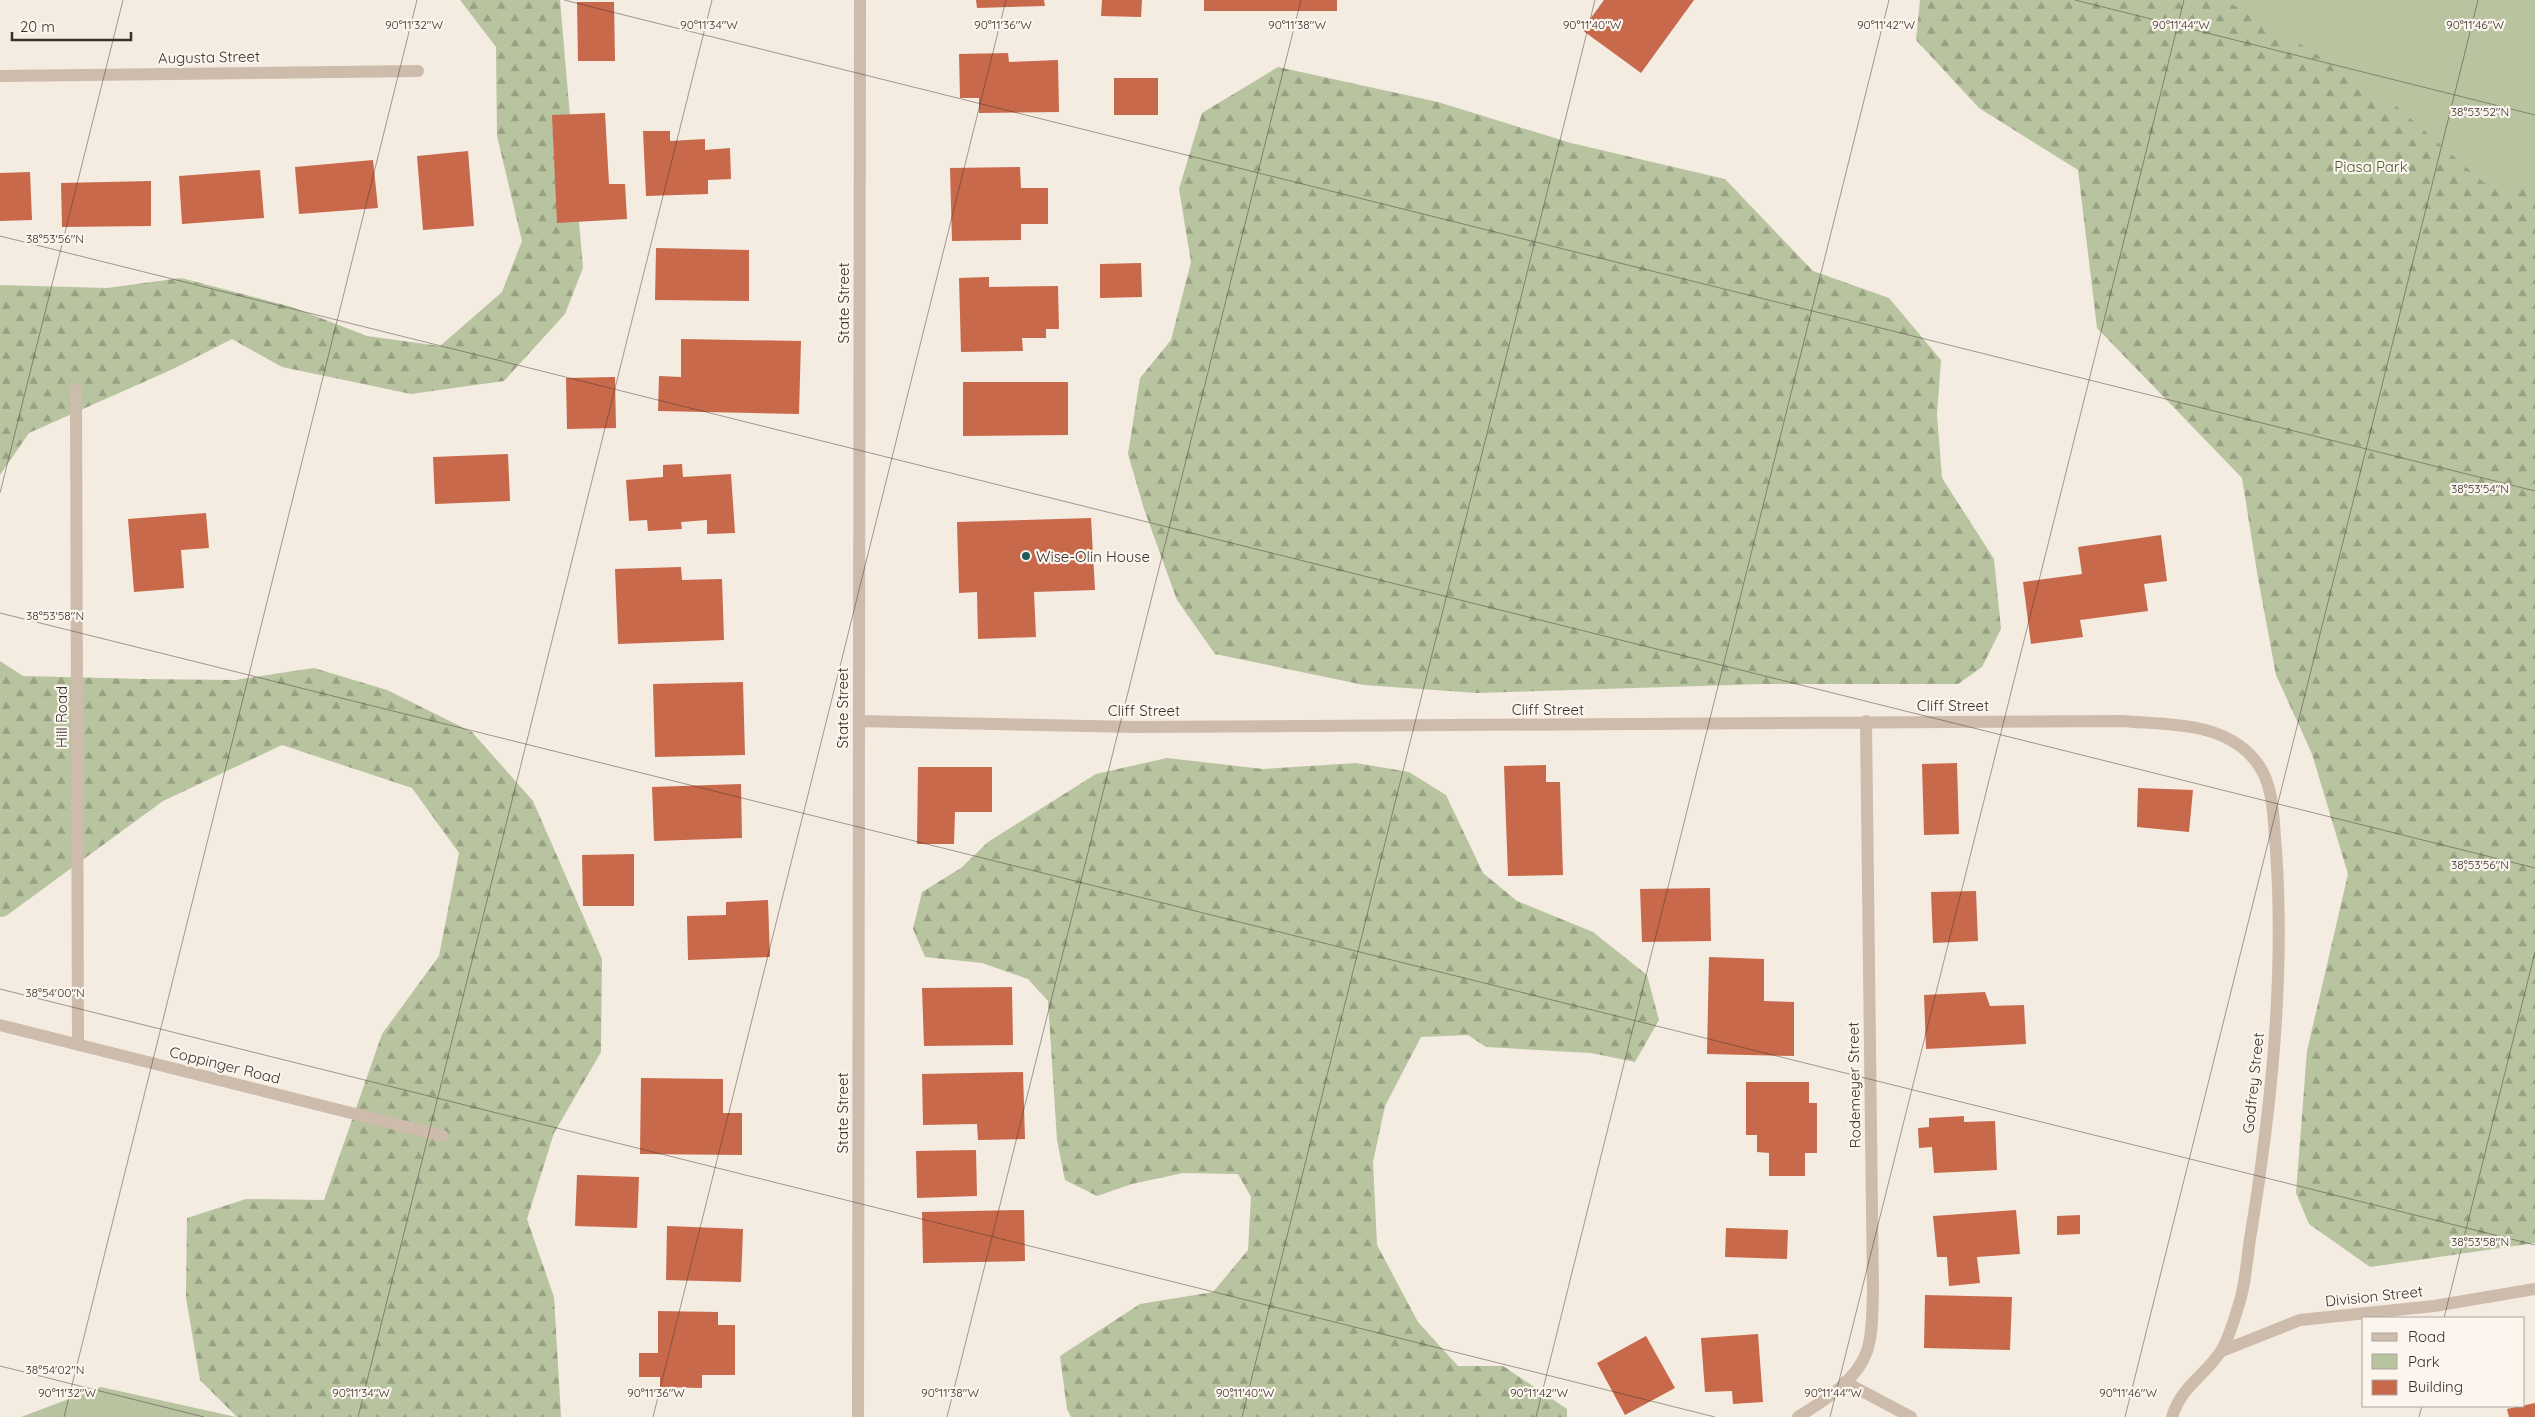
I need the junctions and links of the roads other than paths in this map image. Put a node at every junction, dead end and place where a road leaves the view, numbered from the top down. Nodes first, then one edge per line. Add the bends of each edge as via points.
1 (860, 0) edge
2 (418, 71) dead end
3 (0, 76) edge
4 (76, 388) dead end
5 (859, 721) junction
6 (1866, 721) junction
7 (2235, 742) joint
8 (0, 1025) edge
9 (78, 1045) junction
10 (443, 1136) dead end
11 (2535, 1289) edge
12 (2222, 1351) junction
13 (1845, 1382) junction
14 (858, 1417) edge
15 (1798, 1417) edge
16 (1910, 1417) edge
17 (2172, 1417) edge

1 - 5 street, State Street
2 - 3 street, Augusta Street
4 - 9 street, Hill Road
5 - 6 street, Cliff Street via 1135,727 1563,726
5 - 14 street, State Street
6 - 7 street, Cliff Street via 2122,721 2194,727
6 - 13 street, Rodemeyer Street via 1872,1327 1867,1351 1858,1369
7 - 12 street, Godfrey Street via 2254,758 2266,776 2273,809 2278,958 2275,1026 2259,1188 2241,1295
8 - 9 street, Coppinger Road
9 - 10 street, Coppinger Road
11 - 12 street, Division Street via 2434,1306 2300,1320
12 - 17 street, Godfrey Street via 2190,1384
13 - 15 street, Rodemeyer Street
13 - 16 street

